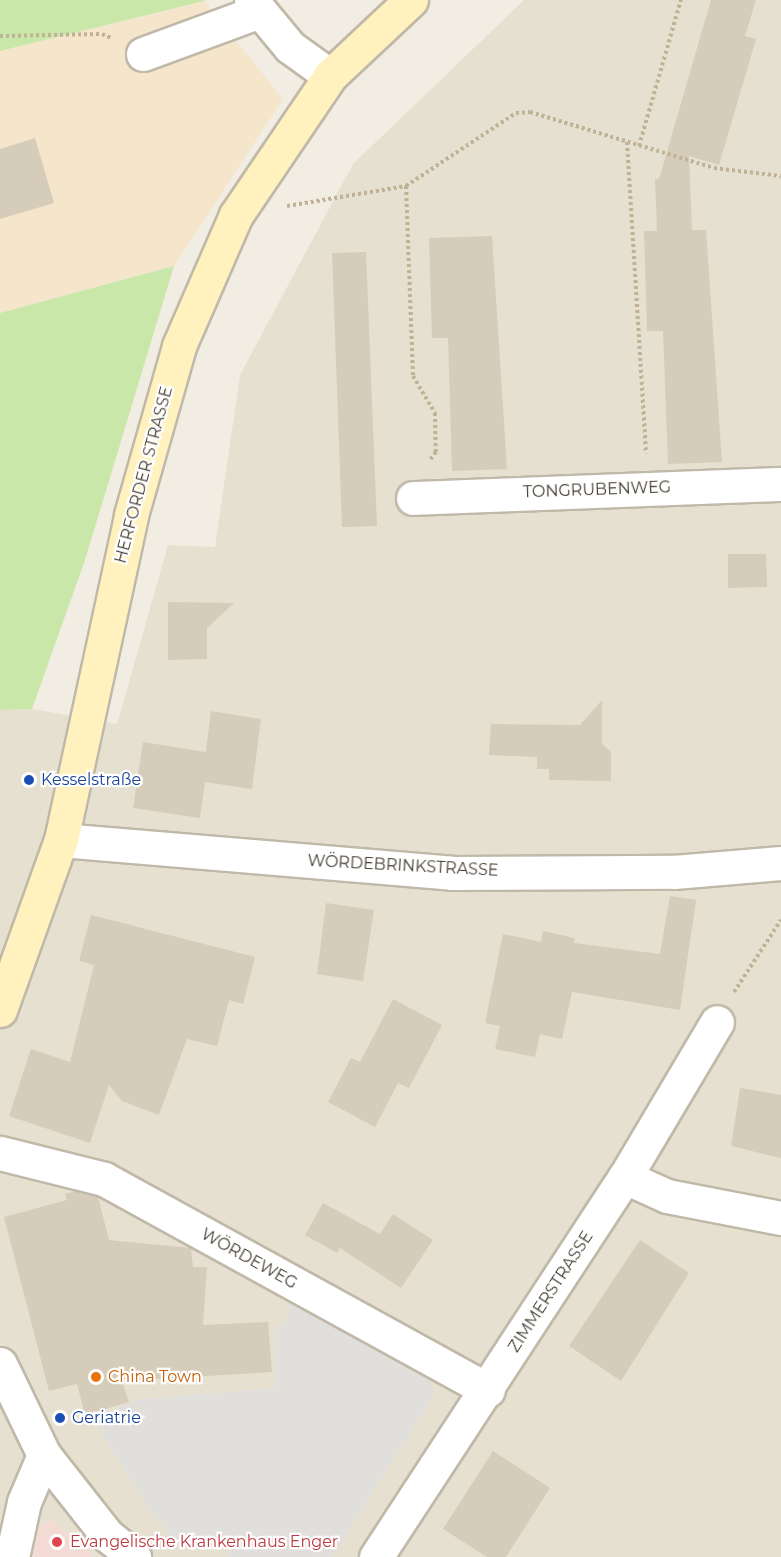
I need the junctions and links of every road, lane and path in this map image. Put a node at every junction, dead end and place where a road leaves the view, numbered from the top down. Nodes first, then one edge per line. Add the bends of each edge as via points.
1 (411, 0) edge
2 (681, 0) edge
3 (254, 6) edge
4 (0, 36) edge
5 (143, 54) joint
6 (330, 76) junction
7 (627, 142) junction
8 (639, 146) junction
9 (781, 176) edge
10 (406, 186) junction
11 (236, 214) junction
12 (781, 484) edge
13 (648, 488) junction
14 (413, 498) joint
15 (61, 840) junction
16 (781, 863) edge
17 (781, 921) edge
18 (744, 976) dead end
19 (0, 1010) edge
20 (717, 1022) dead end
21 (0, 1153) edge
22 (625, 1177) junction
23 (781, 1218) edge
24 (2, 1372) edge
25 (488, 1390) junction
26 (44, 1455) junction
27 (12, 1557) edge
28 (134, 1557) edge
29 (376, 1557) edge

1 - 6 main road, HERFORDER STRASSE
2 - 8 path
3 - 5 street
3 - 6 street via 290,47
4 - 5 path via 102,34
6 - 11 main road, HERFORDER STRASSE
7 - 8 path
7 - 10 path via 530,112 516,113
7 - 13 path
8 - 9 path via 714,168
10 - 11 path
10 - 14 path via 413,376 435,413 436,452 429,461 413,466
11 - 15 main road, HERFORDER STRASSE via 179,346 134,504
12 - 13 street, TONGRUBENWEG
13 - 14 street, TONGRUBENWEG
15 - 16 street, WÖRDEBRINKSTRASSE via 452,873 674,872
15 - 19 main road, HERFORDER STRASSE
17 - 18 path
20 - 22 street, ZIMMERSTRASSE
21 - 25 street, WÖRDEWEG via 104,1179
22 - 23 street via 667,1196
22 - 25 street, ZIMMERSTRASSE
24 - 26 street
25 - 29 street, ZIMMERSTRASSE
26 - 27 street via 24,1502
26 - 28 street via 107,1535

